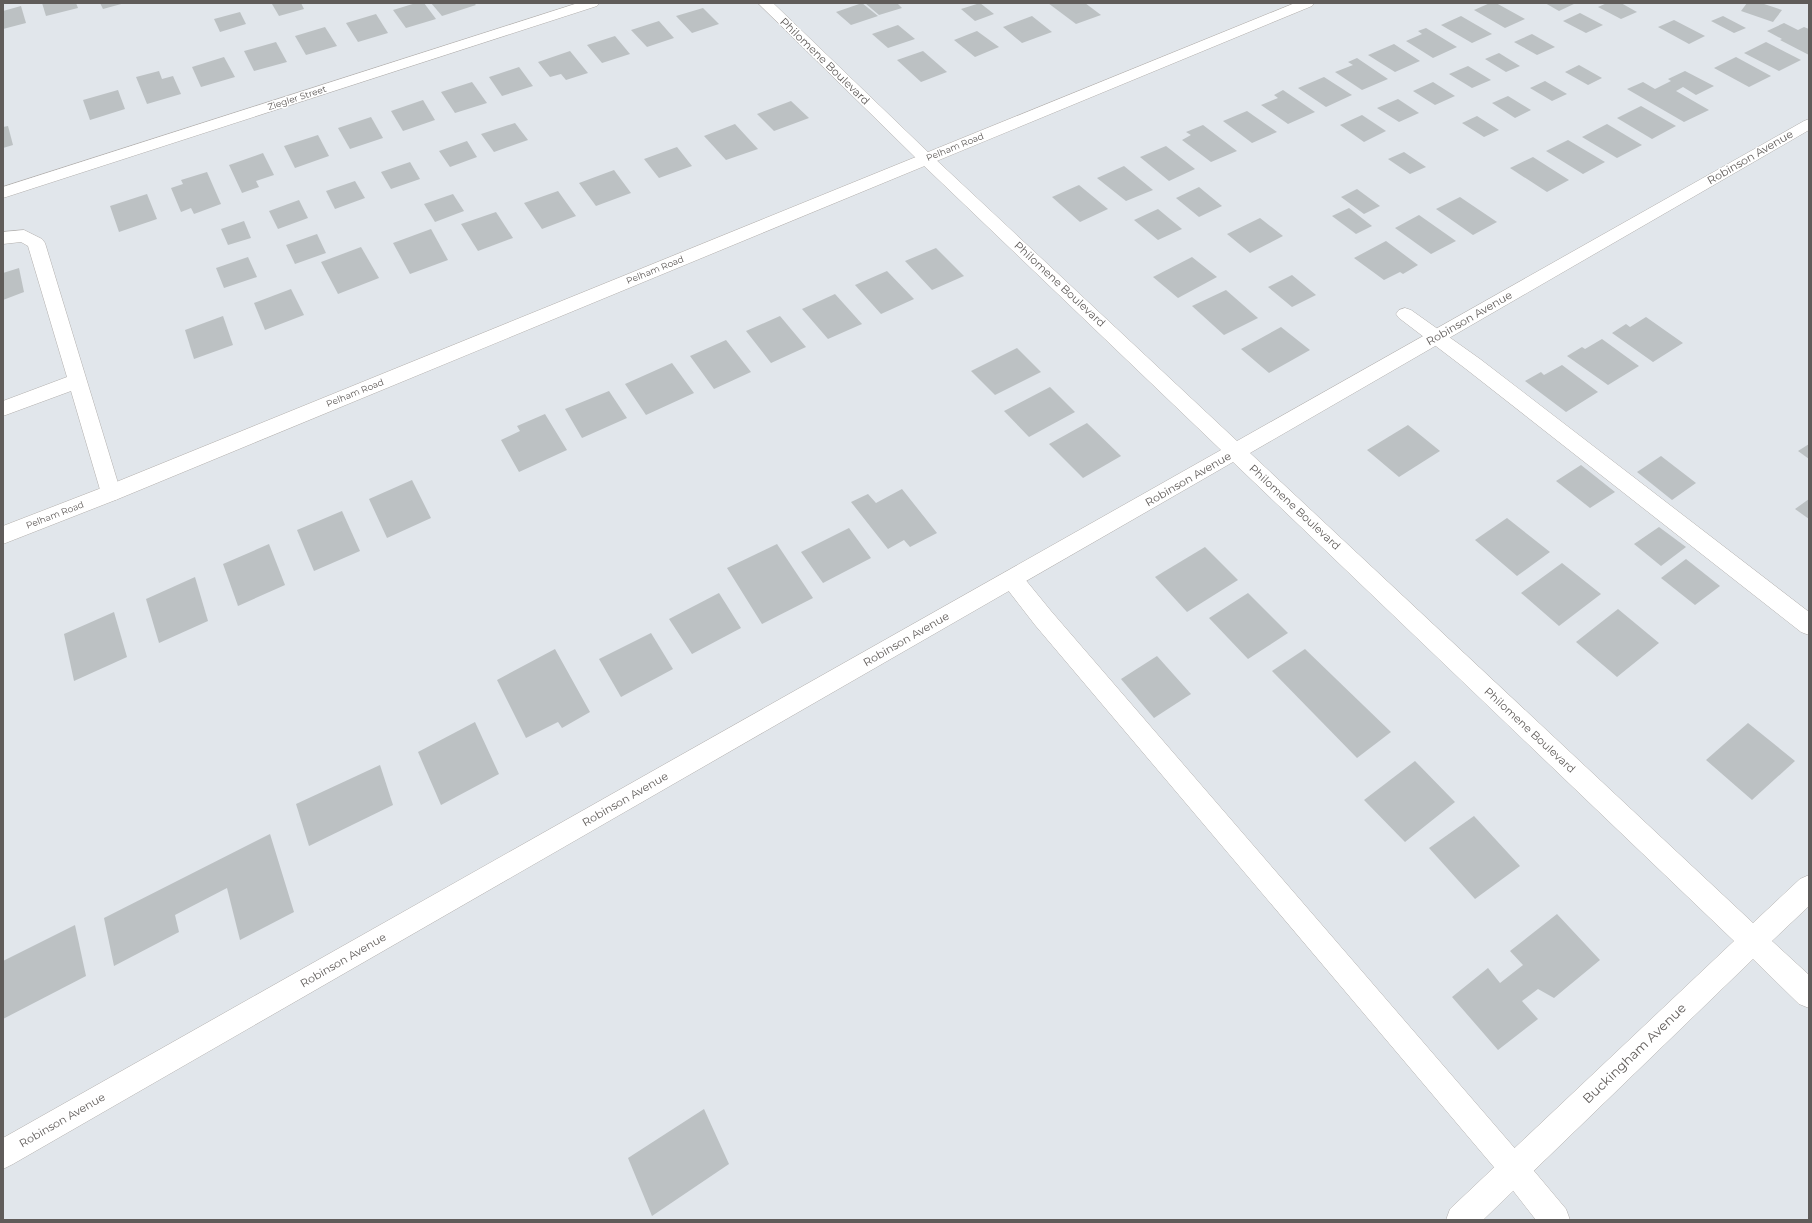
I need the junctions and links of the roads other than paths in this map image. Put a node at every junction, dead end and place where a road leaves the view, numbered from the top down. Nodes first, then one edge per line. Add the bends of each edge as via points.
1 (592, 3) edge
2 (765, 3) edge
3 (1307, 3) edge
4 (1809, 124) edge
5 (926, 159) junction
6 (3, 193) edge
7 (4, 238) edge
8 (1405, 314) dead end
9 (1437, 337) junction
10 (76, 381) junction
11 (3, 409) edge
12 (1236, 451) junction
13 (111, 493) junction
14 (3, 535) edge
15 (1012, 579) junction
16 (1809, 625) edge
17 (1809, 888) edge
18 (1753, 940) junction
19 (1809, 994) edge
20 (3, 1154) edge
21 (1514, 1169) junction
22 (1461, 1220) edge
23 (1555, 1220) edge

1 - 6 street, Ziegler Street
2 - 5 street, Philomene Boulevard
3 - 5 street, Pelham Road
4 - 9 street, Robinson Avenue
5 - 12 street, Philomene Boulevard
5 - 13 street, Pelham Road
7 - 10 street via 24,236 36,243
8 - 9 street
9 - 12 street, Robinson Avenue
9 - 16 street
10 - 11 street
10 - 13 street
12 - 15 street, Robinson Avenue
12 - 18 street, Philomene Boulevard
13 - 14 street, Pelham Road
15 - 20 street, Robinson Avenue
15 - 21 street
17 - 18 street, Buckingham Avenue
18 - 19 street, Philomene Boulevard
18 - 21 street, Buckingham Avenue
21 - 22 street, Buckingham Avenue
21 - 23 street

